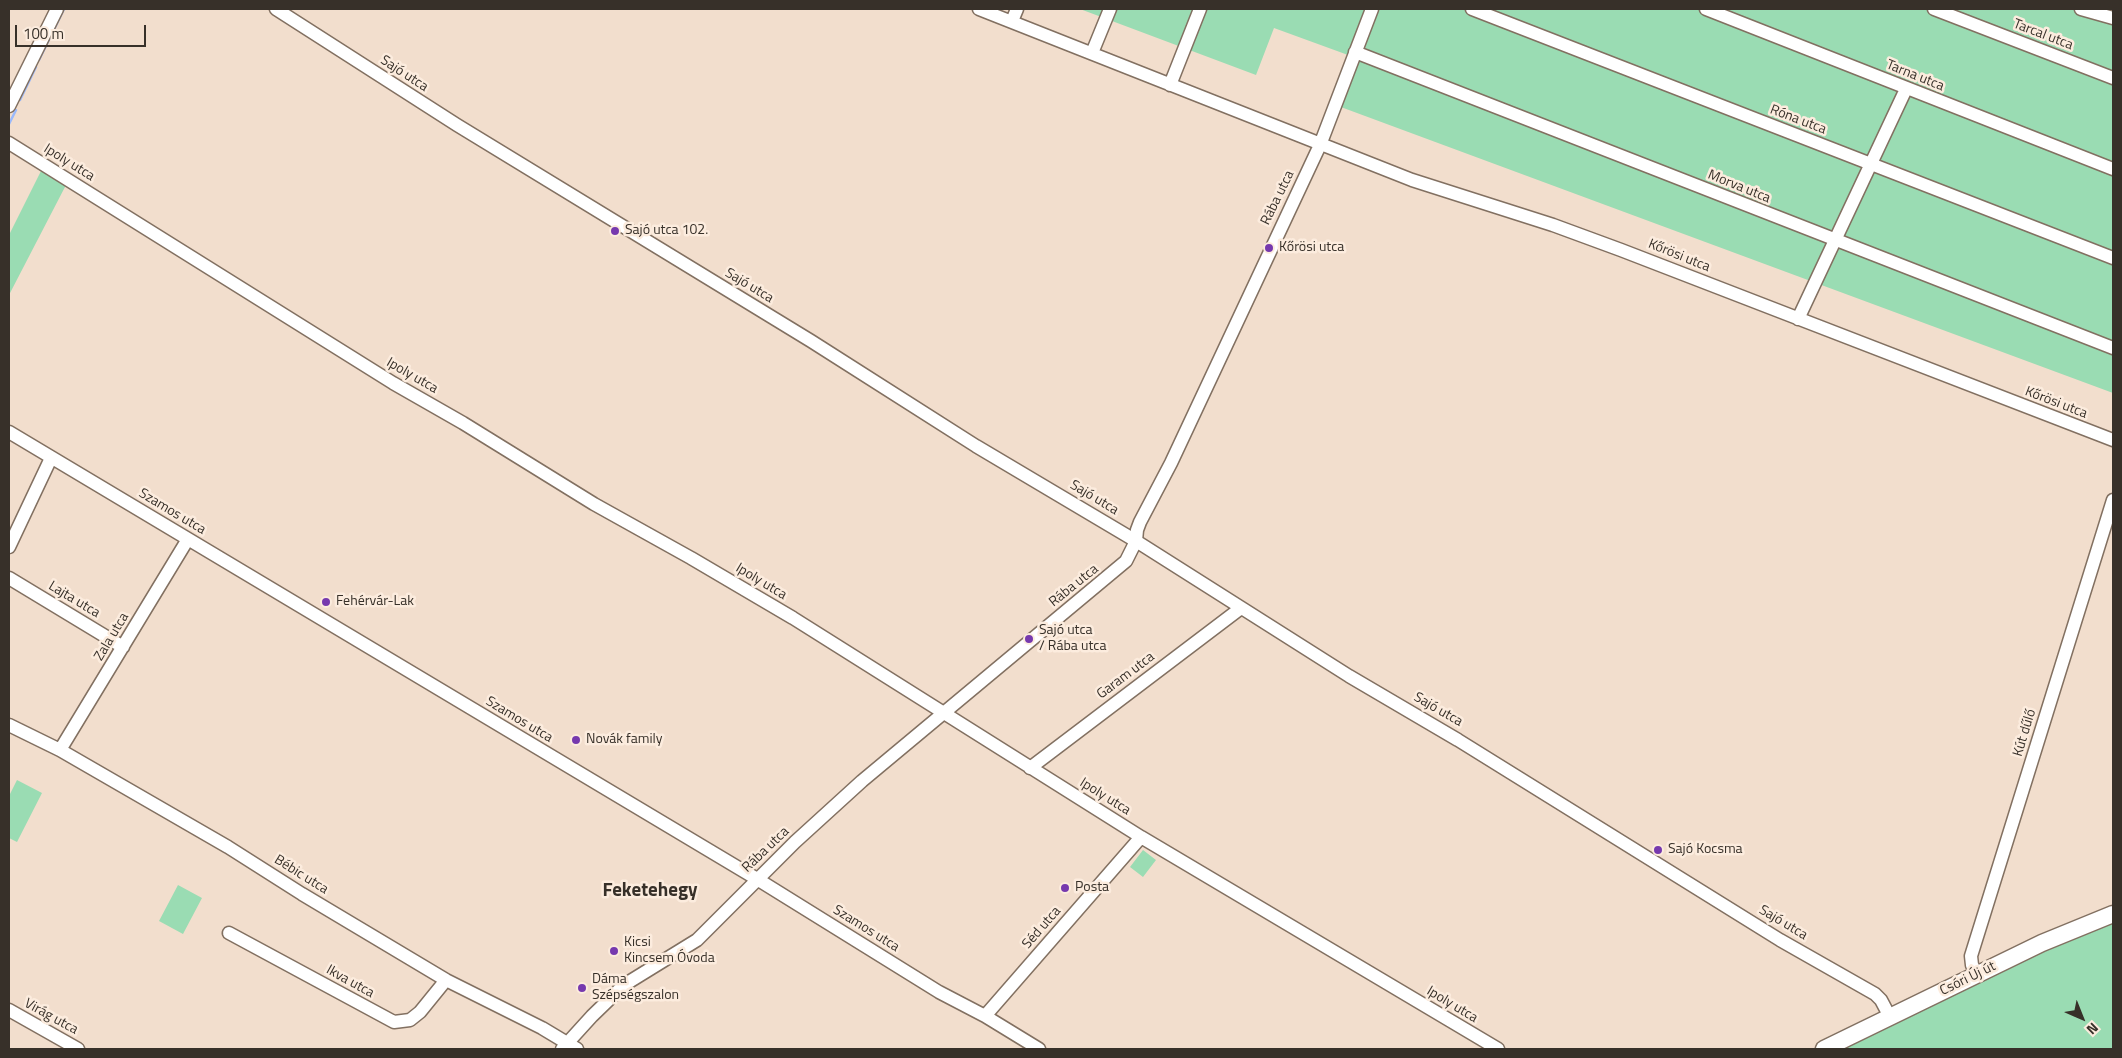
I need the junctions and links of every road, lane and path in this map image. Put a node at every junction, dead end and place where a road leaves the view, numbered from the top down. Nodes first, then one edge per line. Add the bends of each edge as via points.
1 (57, 9) edge
2 (276, 9) edge
3 (979, 9) edge
4 (1017, 9) edge
5 (1110, 9) edge
6 (1200, 9) edge
7 (1372, 9) edge
8 (1472, 9) edge
9 (1706, 9) edge
10 (1934, 9) edge
11 (2081, 9) edge
12 (2113, 18) edge
13 (1012, 21) junction
14 (1355, 52) junction
15 (1092, 53) junction
16 (2113, 78) edge
17 (1170, 85) junction
18 (1906, 89) junction
19 (9, 106) edge
20 (9, 143) edge
21 (1320, 145) junction
22 (1871, 165) junction
23 (2113, 169) edge
24 (1836, 241) junction
25 (2113, 258) edge
26 (1798, 319) junction
27 (2113, 348) edge
28 (9, 432) edge
29 (2113, 440) edge
30 (51, 458) junction
31 (2113, 500) edge
32 (188, 539) junction
33 (1136, 541) junction
34 (9, 547) edge
35 (9, 578) edge
36 (1241, 608) junction
37 (123, 647) junction
38 (943, 713) junction
39 (9, 725) edge
40 (60, 750) junction
41 (1030, 768) junction
42 (1142, 838) junction
43 (757, 879) junction
44 (2113, 914) edge
45 (229, 933) dead end
46 (1977, 974) junction
47 (446, 980) junction
48 (9, 1010) edge
49 (985, 1016) junction
50 (1890, 1017) junction
51 (569, 1047) edge
52 (78, 1049) edge
53 (1039, 1049) edge
54 (1498, 1049) edge
55 (1824, 1049) edge

1 - 19 street
2 - 33 street, Sajó utca via 540,177
3 - 13 street, Kőrösi utca
4 - 13 street
5 - 15 street
6 - 17 street
7 - 14 street, Rába utca
8 - 22 street, Róna utca
9 - 18 street, Tarna utca
10 - 16 street, Tarcal utca
11 - 12 street
13 - 15 street, Kőrösi utca
14 - 21 street, Rába utca
14 - 24 street, Morva utca
15 - 17 street, Kőrösi utca
17 - 21 street, Kőrösi utca
18 - 22 street
18 - 23 street, Tarna utca
20 - 38 street, Ipoly utca via 393,384 800,623
21 - 26 street, Kőrösi utca via 1412,180 1553,225
21 - 33 street, Rába utca via 1140,522
22 - 24 street
22 - 25 street, Róna utca
24 - 26 street
24 - 27 street, Morva utca
26 - 29 street, Kőrösi utca
28 - 30 street, Szamos utca
30 - 32 street, Szamos utca
30 - 34 street
31 - 46 street, Kút dűlő via 1971,956
32 - 37 street, Zala utca
32 - 43 street, Szamos utca
33 - 36 street, Sajó utca
33 - 38 street, Rába utca via 1121,567
35 - 37 street, Lajta utca
36 - 41 street, Garam utca
36 - 50 street, Sajó utca via 1780,940 1875,994
37 - 40 street, Zala utca
38 - 41 street, Ipoly utca
38 - 43 street, Rába utca via 825,813
39 - 40 street, Bébic utca
40 - 47 street, Bébic utca via 228,847
41 - 42 street, Ipoly utca
42 - 49 street, Séd utca
42 - 54 street, Ipoly utca
43 - 49 street, Szamos utca via 939,992
43 - 51 street, Rába utca via 697,940 618,991
44 - 46 main road, Csóri Új út
45 - 47 street, Ikva utca via 394,1022 410,1020 420,1012
46 - 50 main road, Csóri Új út
47 - 51 street, Bébic utca via 542,1028
48 - 52 street, Virág utca
49 - 53 street, Szamos utca
50 - 55 main road, Csóri Új út

